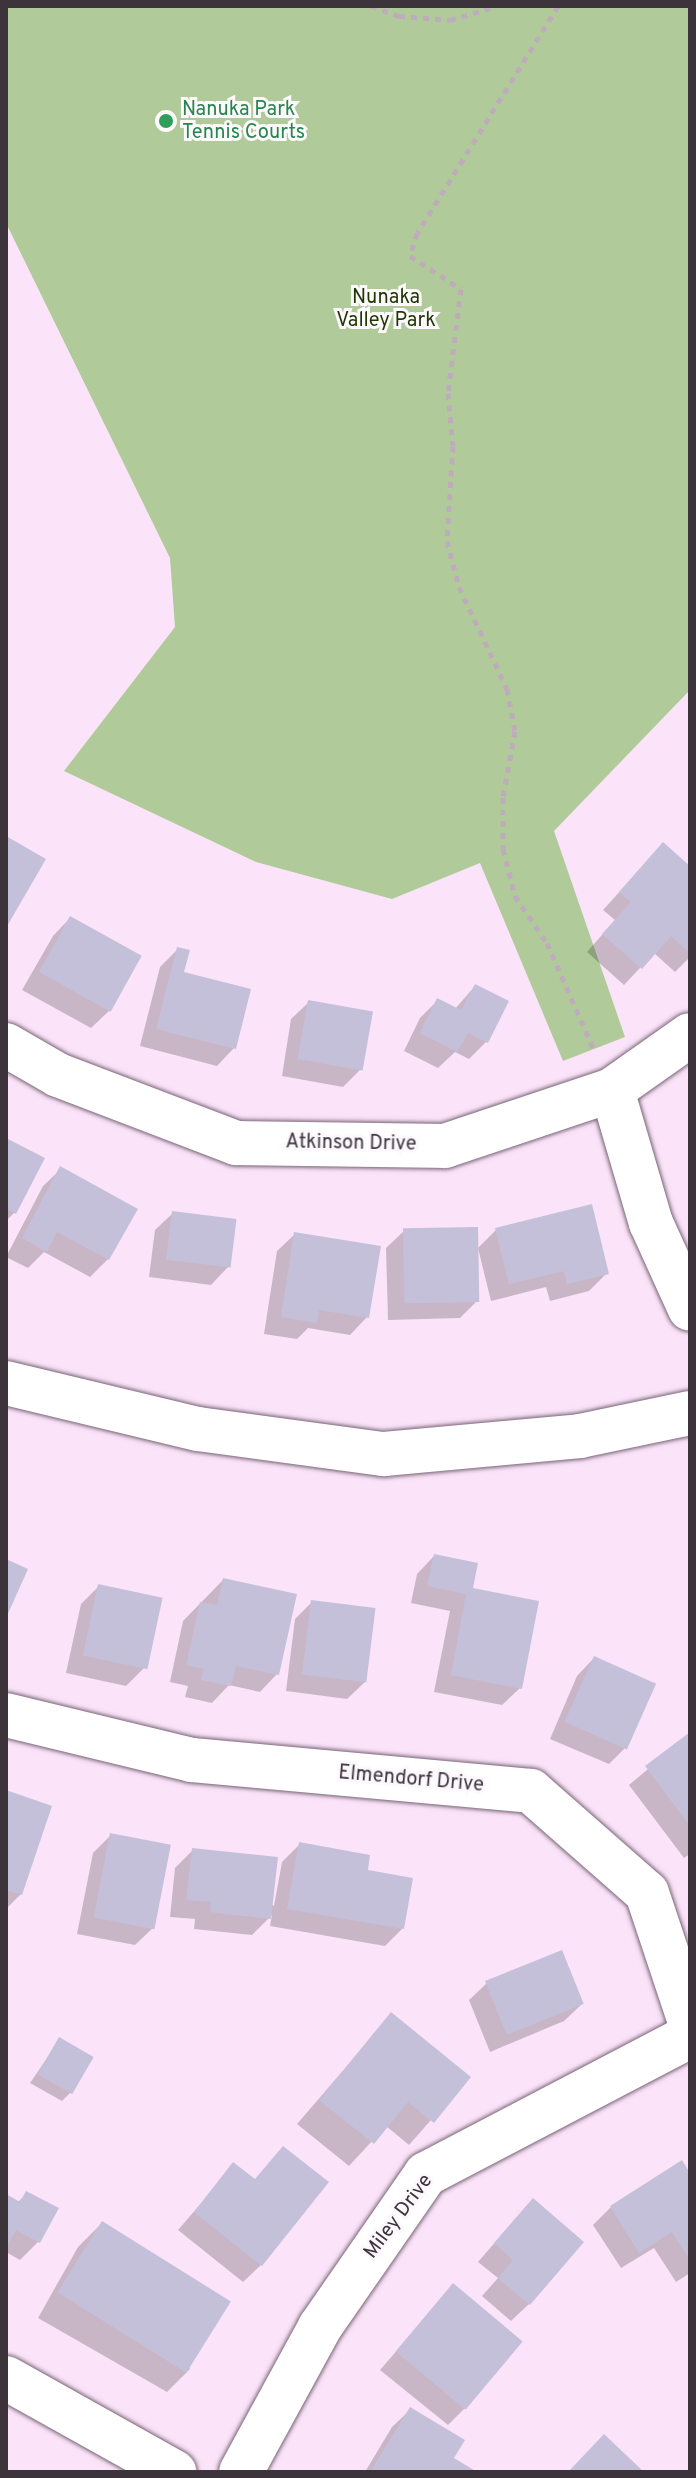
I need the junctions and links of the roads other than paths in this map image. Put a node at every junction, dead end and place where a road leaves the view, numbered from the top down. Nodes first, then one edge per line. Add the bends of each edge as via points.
1 (690, 1035) edge
2 (6, 1045) edge
3 (612, 1090) junction
4 (690, 1309) edge
5 (6, 1383) edge
6 (690, 1413) edge
7 (6, 1715) edge
8 (690, 2022) edge
9 (690, 2036) edge
10 (6, 2378) edge
11 (174, 2472) edge
12 (241, 2472) edge

1 - 3 street, Atkinson Drive
2 - 3 street, Atkinson Drive via 58,1075 236,1143 445,1146
3 - 4 street via 651,1223
5 - 6 street via 198,1429 384,1454 580,1436
7 - 8 street, Elmendorf Drive via 192,1760 531,1791 647,1893
9 - 12 street, Miley Drive via 426,2174 320,2327
10 - 11 street

